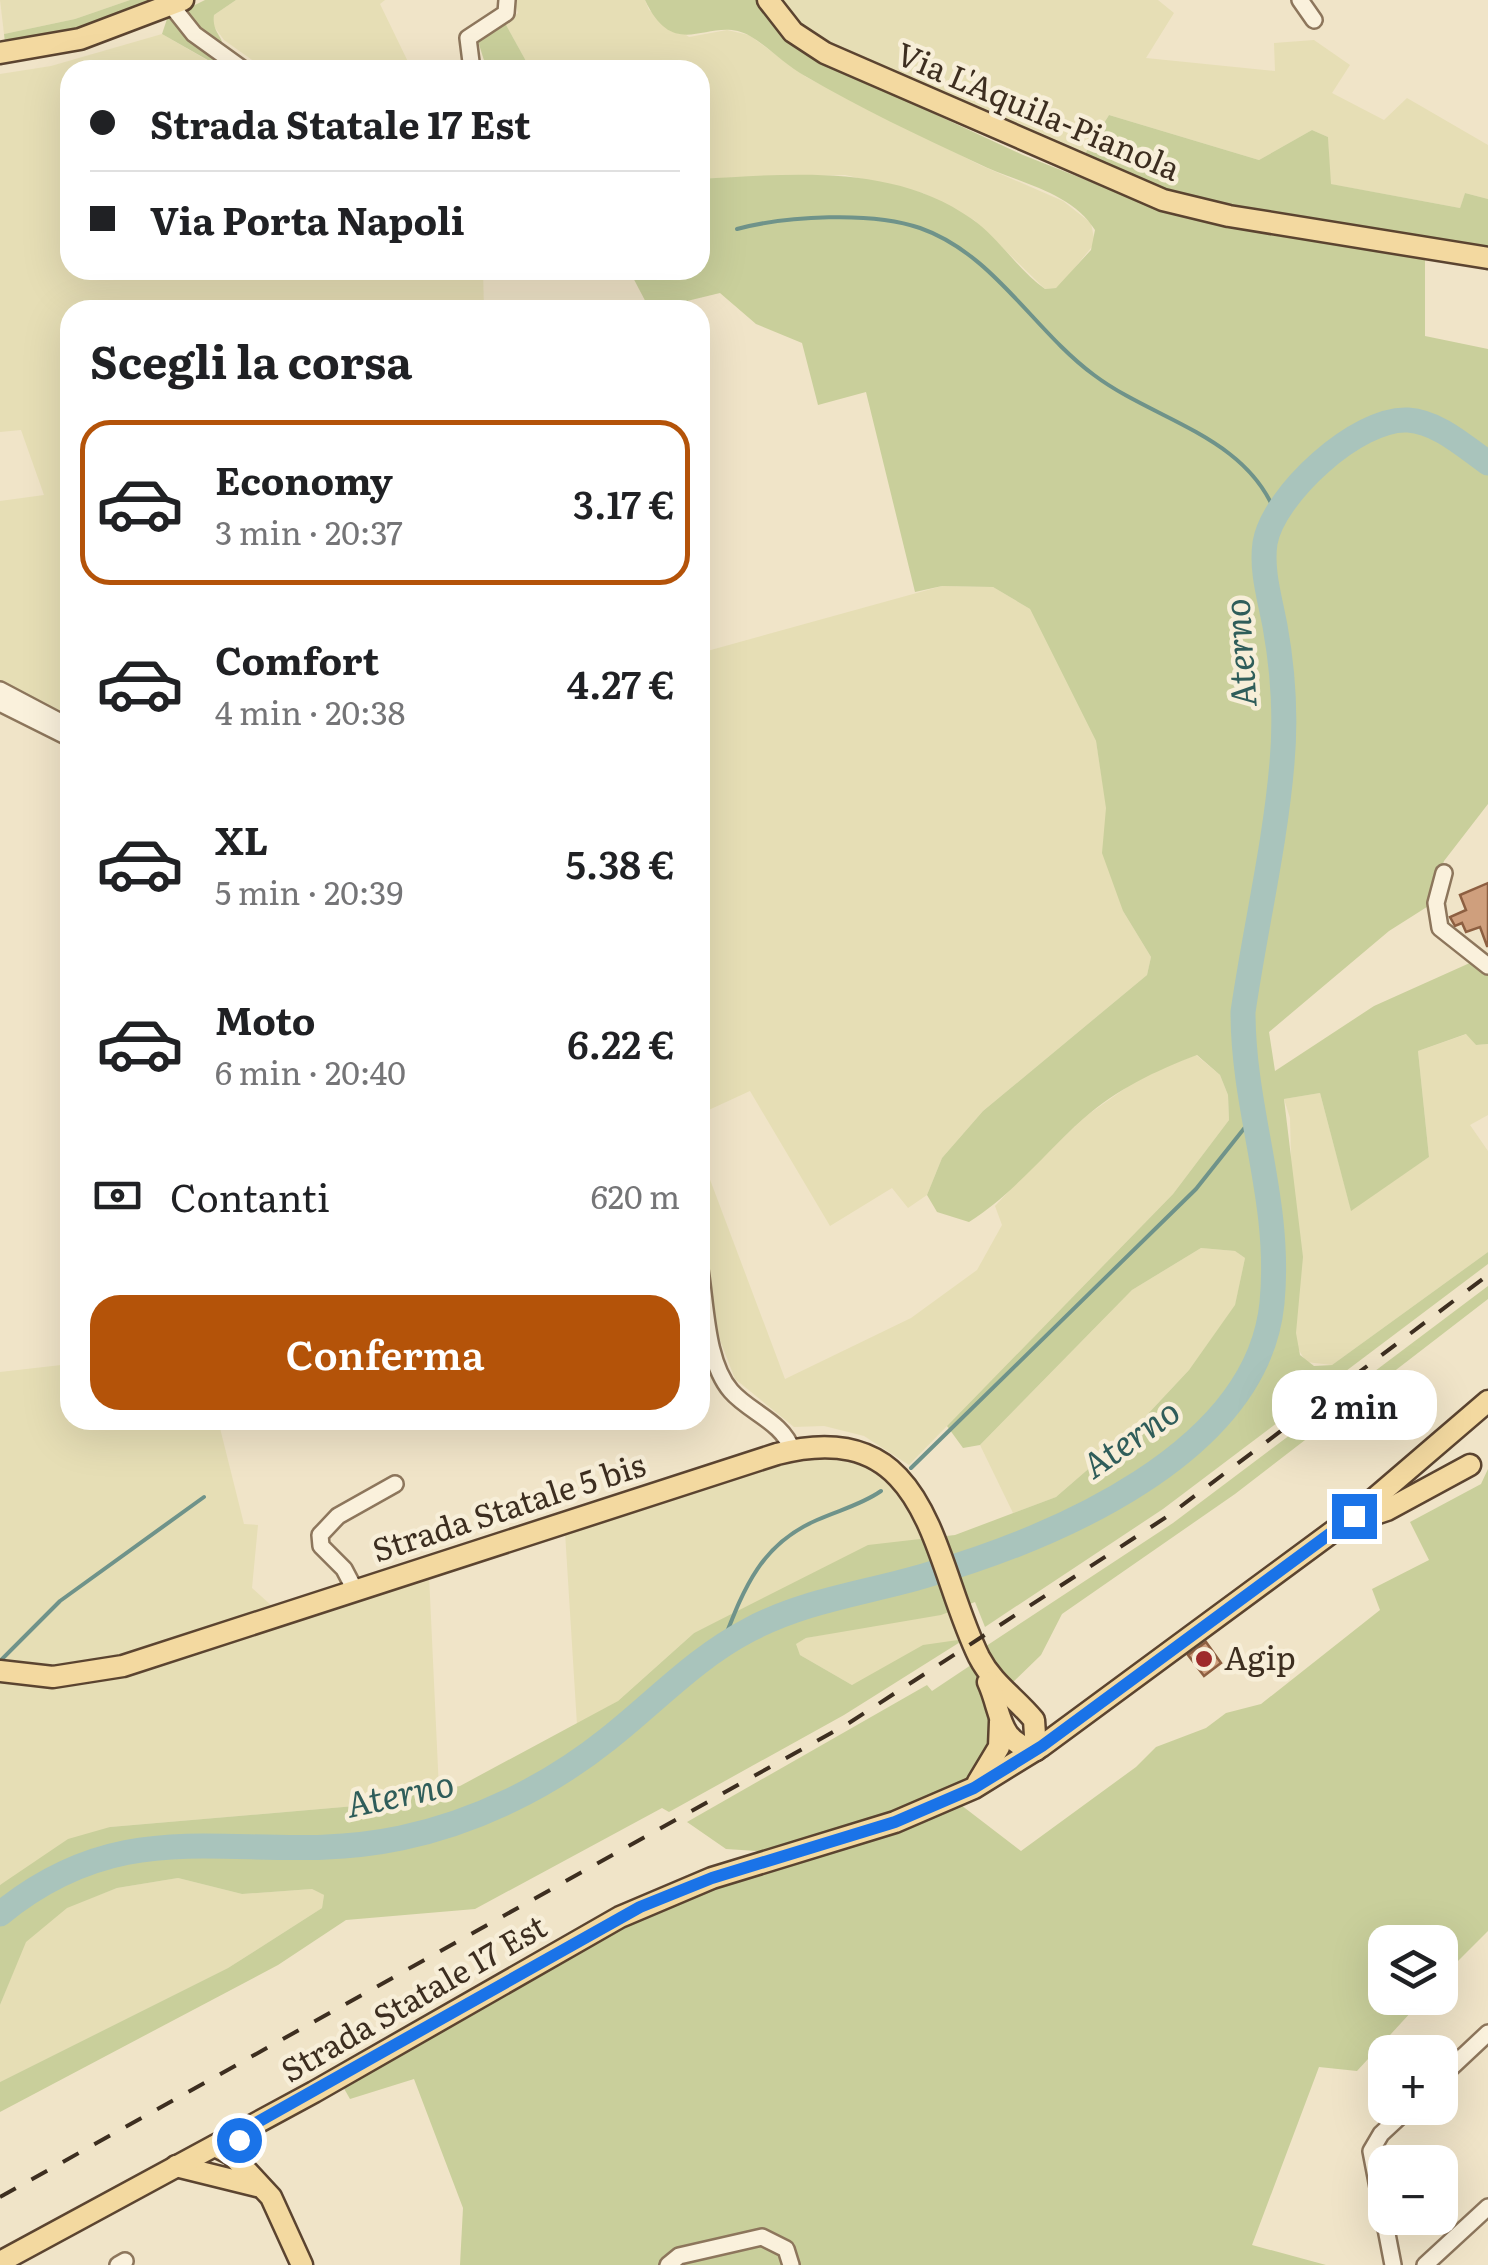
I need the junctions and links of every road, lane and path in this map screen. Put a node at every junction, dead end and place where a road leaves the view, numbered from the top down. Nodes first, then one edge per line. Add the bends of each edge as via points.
1 (507, 0) edge
2 (768, 0) edge
3 (1300, 0) edge
4 (177, 3) edge
5 (1314, 20) dead end
6 (0, 54) edge
7 (230, 60) edge
8 (471, 60) edge
9 (1488, 258) edge
10 (0, 690) edge
11 (0, 703) edge
12 (60, 722) edge
13 (60, 733) edge
14 (1444, 873) dead end
15 (1488, 966) edge
16 (710, 1328) edge
17 (1488, 1401) edge
18 (792, 1450) junction
19 (1428, 1456) junction
20 (1479, 1461) edge
21 (1406, 1475) junction
22 (394, 1484) dead end
23 (1429, 1485) junction
24 (1346, 1522) junction
25 (354, 1590) junction
26 (956, 1601) junction
27 (0, 1671) edge
28 (1022, 1708) junction
29 (1090, 1710) junction
30 (1000, 1720) junction
31 (1036, 1750) junction
32 (974, 1788) junction
33 (1488, 2033) edge
34 (1458, 2061) edge
35 (1391, 2125) edge
36 (247, 2128) junction
37 (214, 2146) junction
38 (176, 2166) junction
39 (232, 2170) junction
40 (1488, 2207) edge
41 (0, 2262) edge
42 (302, 2265) edge
43 (668, 2265) edge
44 (791, 2265) edge
45 (1393, 2265) edge
46 (1426, 2265) edge

1 - 8 street via 506,14 468,38
2 - 9 main road, Via L'Aquila-Pianola via 792,32 825,54 1144,194 1229,216
3 - 5 street
4 - 6 main road via 80,39
4 - 7 street via 199,38
10 - 12 street
11 - 13 street
14 - 15 street via 1436,903 1440,928
16 - 18 street via 726,1384 784,1434
17 - 19 main road, Strada Statale 17 Est
18 - 25 main road, Strada Statale 5 bis
18 - 26 main road, Strada Statale 5 bis via 846,1449 906,1481 931,1527
19 - 21 main road, Strada Statale 17 Est
19 - 23 main road
20 - 23 main road
21 - 23 main road via 1410,1491
21 - 24 main road, Strada Statale 17 Est
22 - 25 street via 338,1516 320,1535
23 - 24 main road via 1379,1514
24 - 29 main road, Strada Statale 17 Est
25 - 27 main road, Strada Statale 5 bis via 123,1666 53,1677
26 - 28 main road, Strada Statale 5 bis via 985,1668
26 - 30 main road, Strada Statale 5 bis
28 - 29 main road via 1053,1716
28 - 31 main road, Strada Statale 5 bis via 1036,1725
29 - 31 main road, Strada Statale 17 Est
30 - 31 main road, Strada Statale 5 bis via 1010,1740
30 - 32 main road via 999,1748
31 - 32 main road, Strada Statale 17 Est
32 - 36 main road, Strada Statale 17 Est via 895,1822 640,1907
33 - 34 street
35 - 45 street via 1371,2151
36 - 37 main road, Strada Statale 17 Est
36 - 39 main road
37 - 38 main road, Strada Statale 17 Est
37 - 39 main road via 226,2150
38 - 39 main road
38 - 41 main road, Strada Statale 17 Est
39 - 42 main road via 272,2198
40 - 46 street
43 - 44 street via 679,2256 762,2237 786,2249

